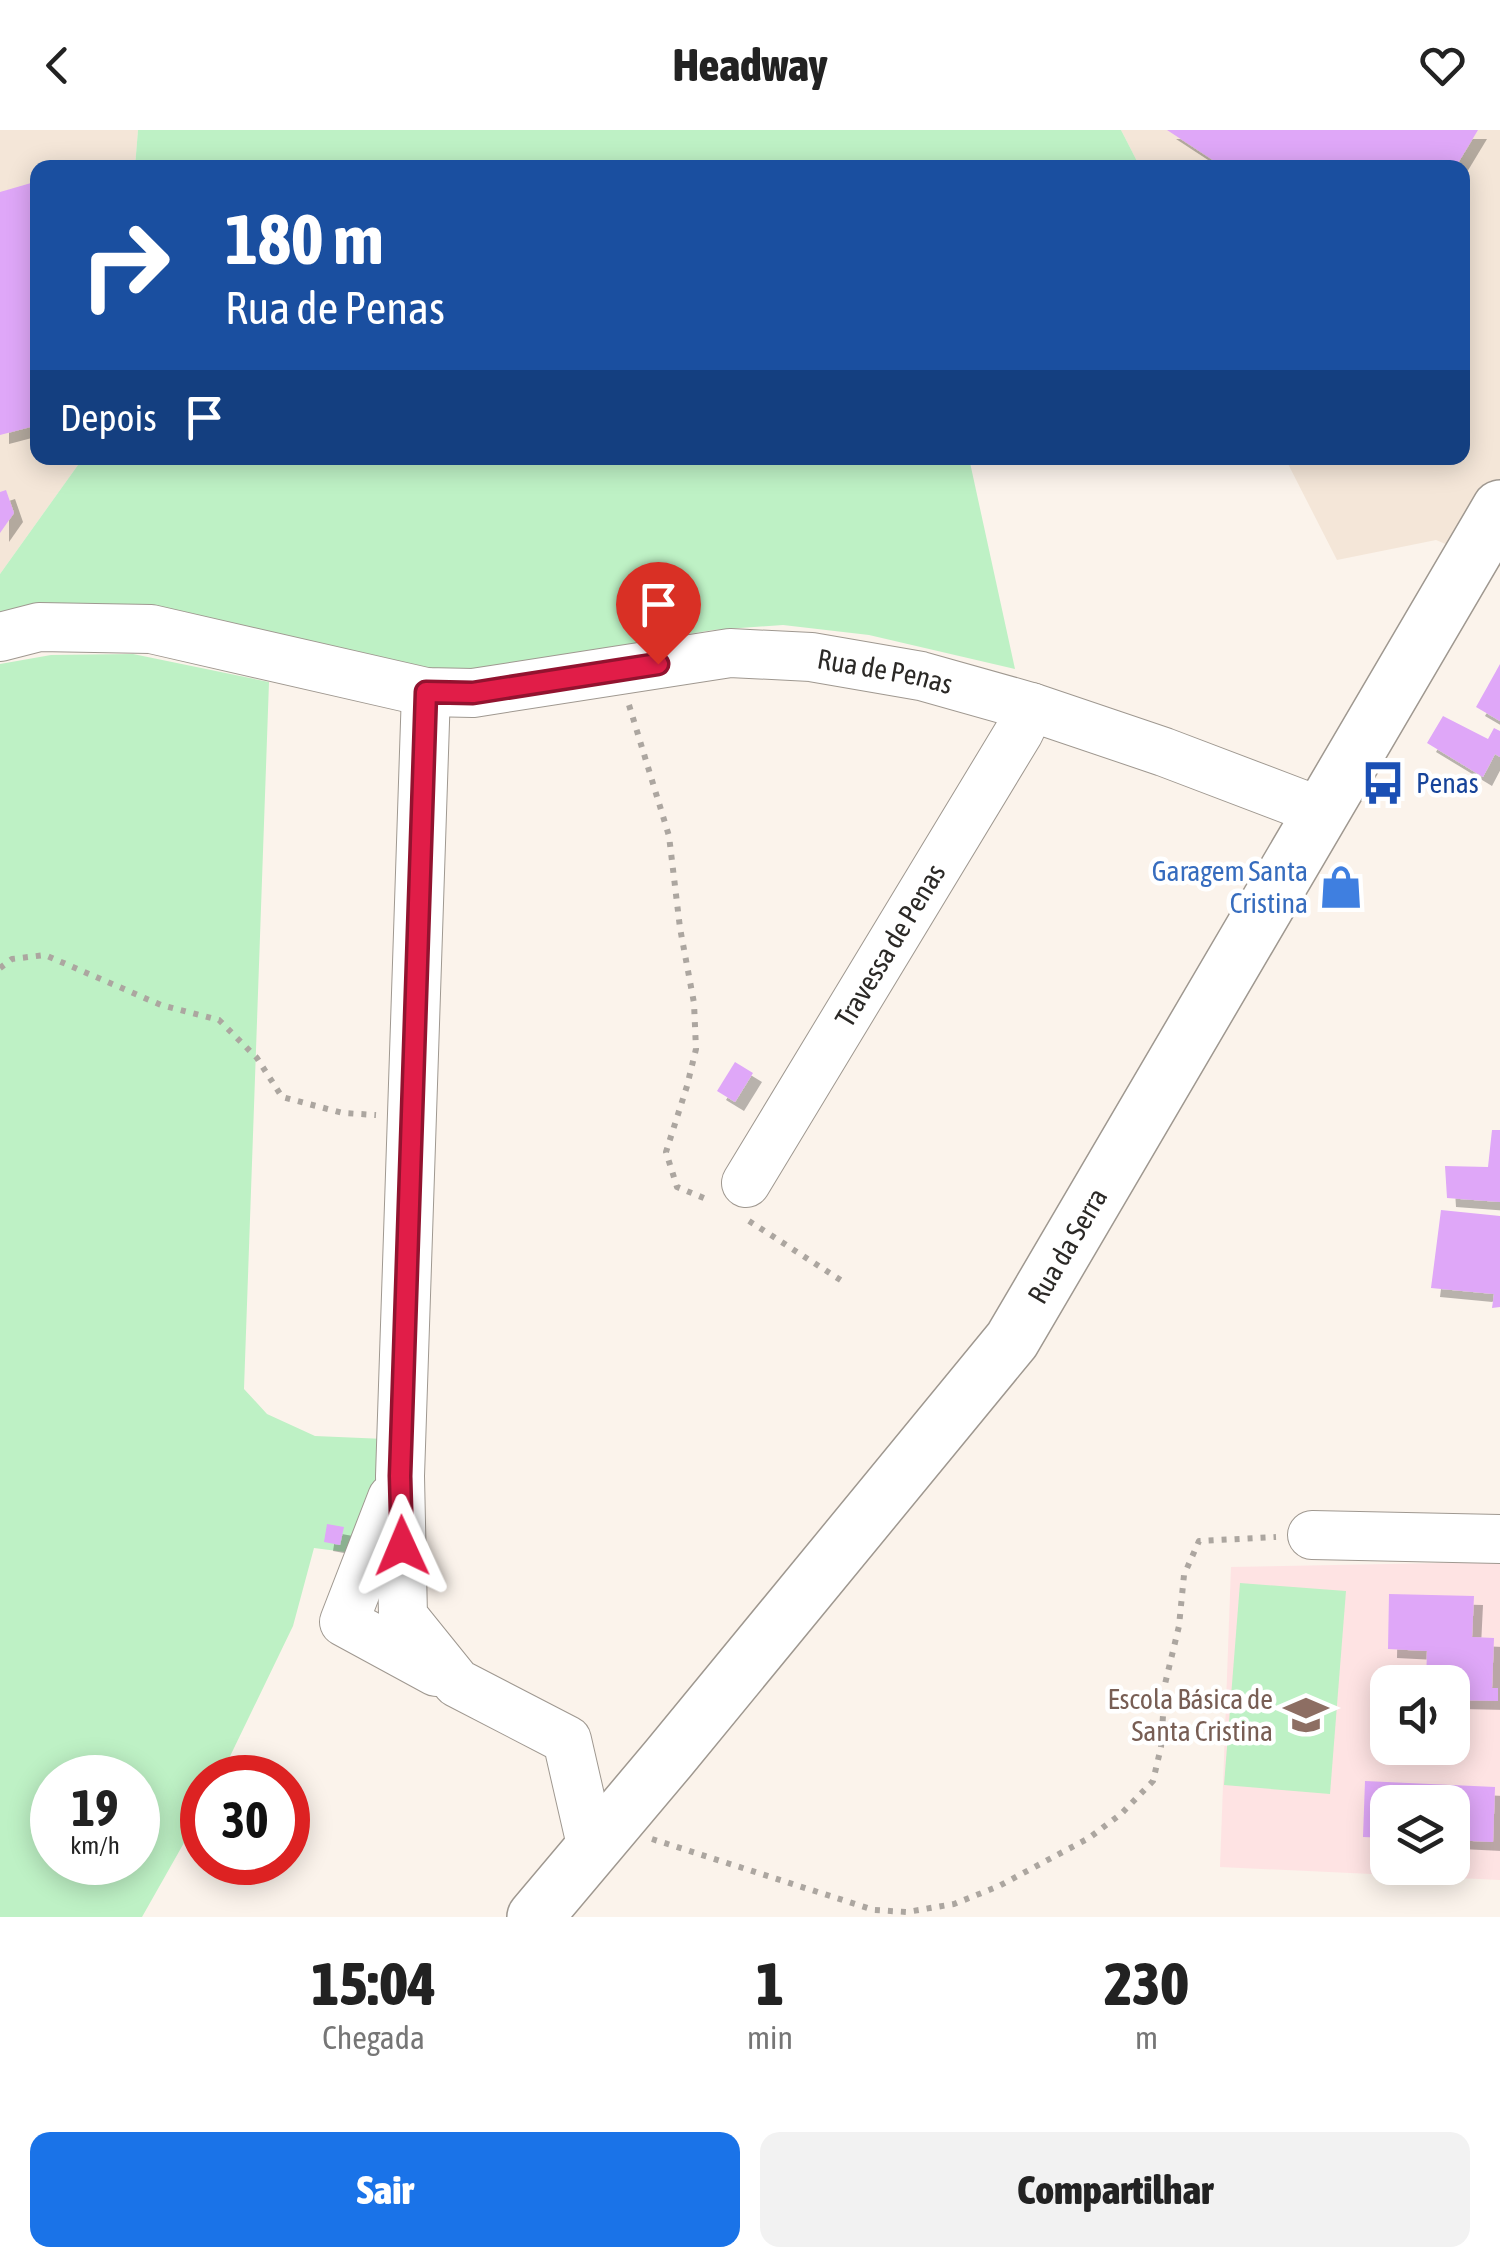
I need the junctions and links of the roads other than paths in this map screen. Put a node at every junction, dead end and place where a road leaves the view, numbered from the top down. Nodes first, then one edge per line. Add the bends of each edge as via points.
1 (1500, 508) edge
2 (0, 637) edge
3 (426, 692) junction
4 (1031, 707) junction
5 (1322, 812) junction
6 (737, 1203) road end
7 (1312, 1536) road end
8 (1500, 1539) edge
9 (601, 1838) junction
10 (534, 1917) edge

1 - 5 main road, Rua da Serra
2 - 3 street, Rua de Penas via 39,627 151,629
3 - 4 street, Rua de Penas via 473,693 730,653 811,657 920,676
3 - 9 street via 400,1476 403,1616 457,1683 568,1740
4 - 5 street, Rua de Penas
4 - 6 street, Travessa de Penas
5 - 9 main road, Rua da Serra via 1012,1340
7 - 8 street
9 - 10 main road, Rua da Serra

